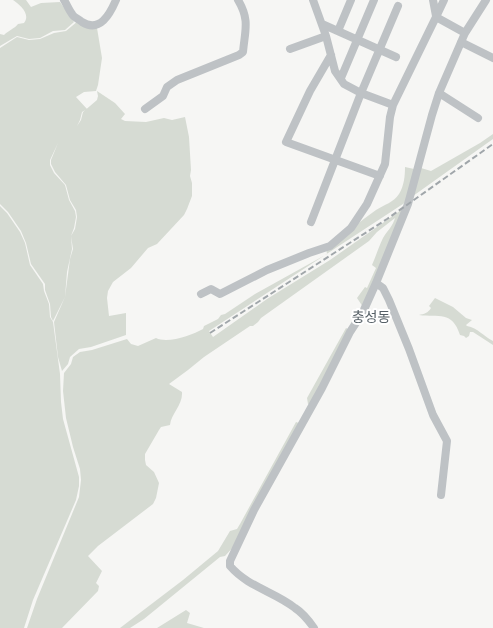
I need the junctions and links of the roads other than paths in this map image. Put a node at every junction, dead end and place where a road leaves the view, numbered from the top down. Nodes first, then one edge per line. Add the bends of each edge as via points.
1 (64, 0) edge
2 (116, 0) edge
3 (238, 0) edge
4 (313, 0) edge
5 (351, 0) edge
6 (374, 0) edge
7 (433, 0) edge
8 (444, 0) edge
9 (486, 0) edge
10 (398, 6) dead end
11 (436, 17) junction
12 (322, 24) junction
13 (338, 31) junction
14 (465, 32) junction
15 (326, 36) junction
16 (357, 39) junction
17 (461, 42) junction
18 (290, 49) dead end
19 (380, 50) junction
20 (331, 56) junction
21 (396, 56) dead end
22 (493, 58) edge
23 (341, 78) junction
24 (361, 93) junction
25 (439, 93) junction
26 (393, 105) junction
27 (145, 109) dead end
28 (478, 118) dead end
29 (335, 160) junction
30 (380, 176) junction
31 (311, 222) dead end
32 (376, 283) junction
33 (201, 294) dead end
34 (441, 495) dead end
35 (314, 628) edge

1 - 2 street via 73,16 86,24 94,25 104,21
3 - 27 street via 246,19 243,52 176,80 167,87 163,96
4 - 12 street
5 - 13 street
6 - 16 street
7 - 11 street
8 - 11 street
9 - 14 street
10 - 19 street
11 - 14 street
11 - 26 street
12 - 13 street
12 - 15 street
13 - 16 street
14 - 17 street
15 - 18 street
15 - 20 street
16 - 19 street
16 - 23 street
17 - 22 street
17 - 25 street
19 - 21 street
19 - 24 street
20 - 23 street via 335,71
20 - 29 street via 310,91 286,142
23 - 24 street via 344,84
24 - 26 street
24 - 29 street
25 - 28 street
25 - 32 street via 408,204
26 - 30 street via 385,164
29 - 30 street
29 - 31 street
30 - 33 street via 352,228 330,246 267,270 220,294 211,289
32 - 34 street via 383,288 389,300 433,415 447,441
32 - 35 street via 363,312 254,510 230,561 230,566 249,583 295,607

